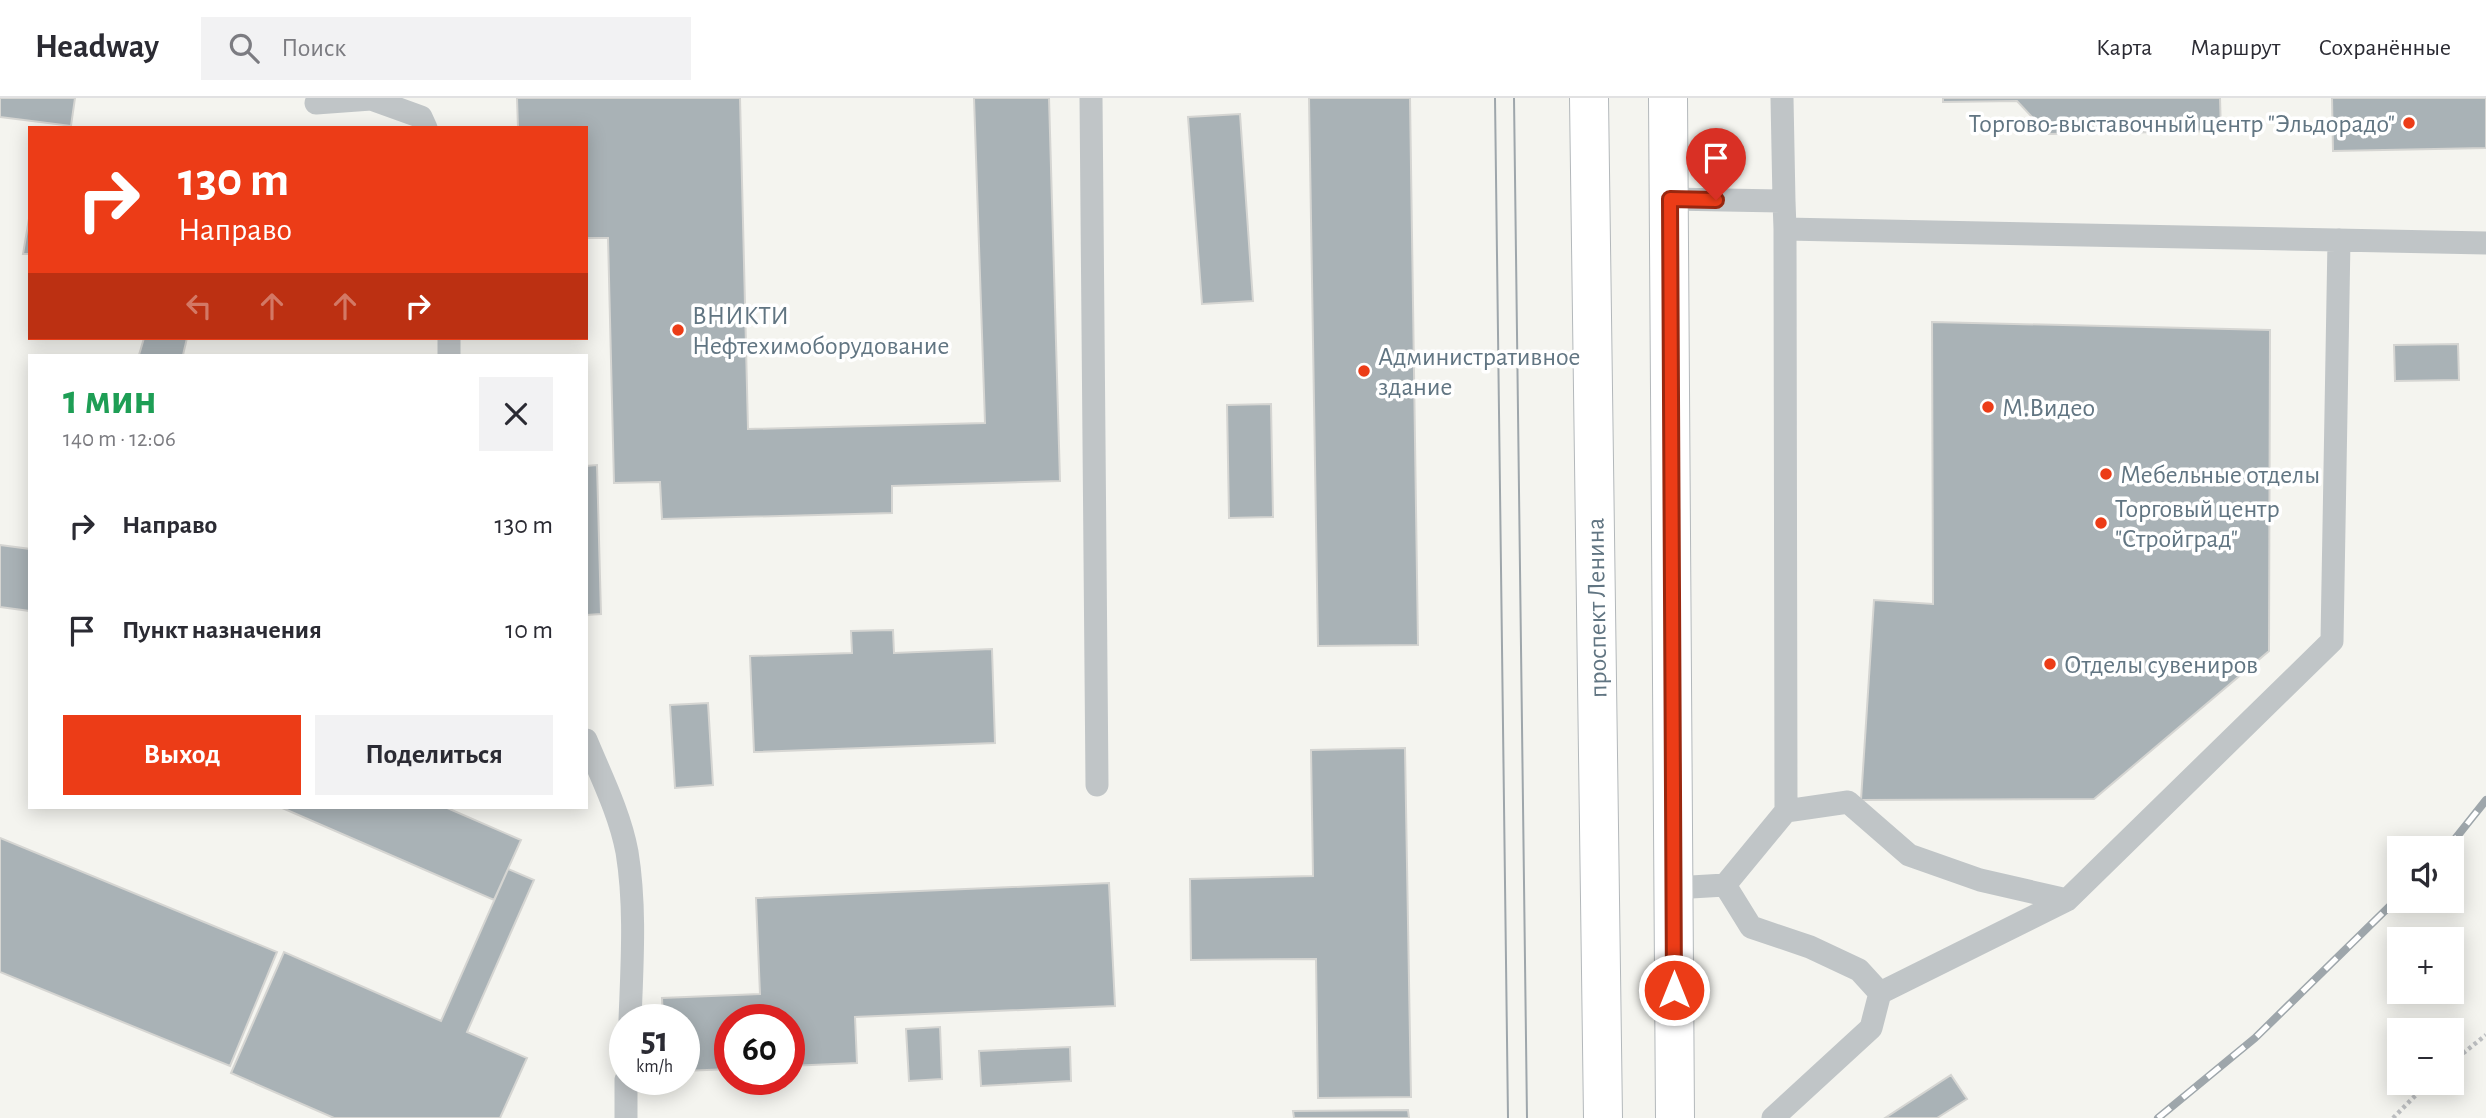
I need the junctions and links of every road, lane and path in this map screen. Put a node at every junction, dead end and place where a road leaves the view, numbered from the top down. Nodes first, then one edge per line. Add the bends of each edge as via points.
1 (1091, 98) edge
2 (1589, 98) edge
3 (1668, 98) edge
4 (1782, 98) edge
5 (316, 103) dead end
6 (425, 126) edge
7 (1670, 199) junction
8 (1784, 201) junction
9 (1785, 229) junction
10 (2339, 240) junction
11 (2486, 243) edge
12 (588, 745) edge
13 (1097, 785) dead end
14 (1786, 811) junction
15 (1725, 886) junction
16 (1674, 888) junction
17 (2067, 900) junction
18 (1880, 993) junction
19 (630, 1004) edge
20 (2486, 1035) edge
21 (2464, 1052) edge
22 (626, 1095) edge
23 (2416, 1095) edge
24 (626, 1118) edge
25 (1603, 1118) edge
26 (1675, 1118) edge
27 (1773, 1118) edge
28 (2393, 1118) edge

1 - 13 lane
2 - 25 main road, проспект Ленина
3 - 7 main road
4 - 8 lane
5 - 6 lane via 370,99 421,117
7 - 8 lane
7 - 16 main road
8 - 9 lane
9 - 10 lane
9 - 14 lane
10 - 11 lane
10 - 17 lane via 2332,641
12 - 19 lane via 626,851 631,902
14 - 15 lane
14 - 17 lane via 1848,802 1909,855 1980,880
15 - 16 lane
15 - 18 lane via 1751,927 1859,970
16 - 26 main road
17 - 18 lane
18 - 27 lane via 1871,1028
20 - 21 path
22 - 24 lane
23 - 28 path

